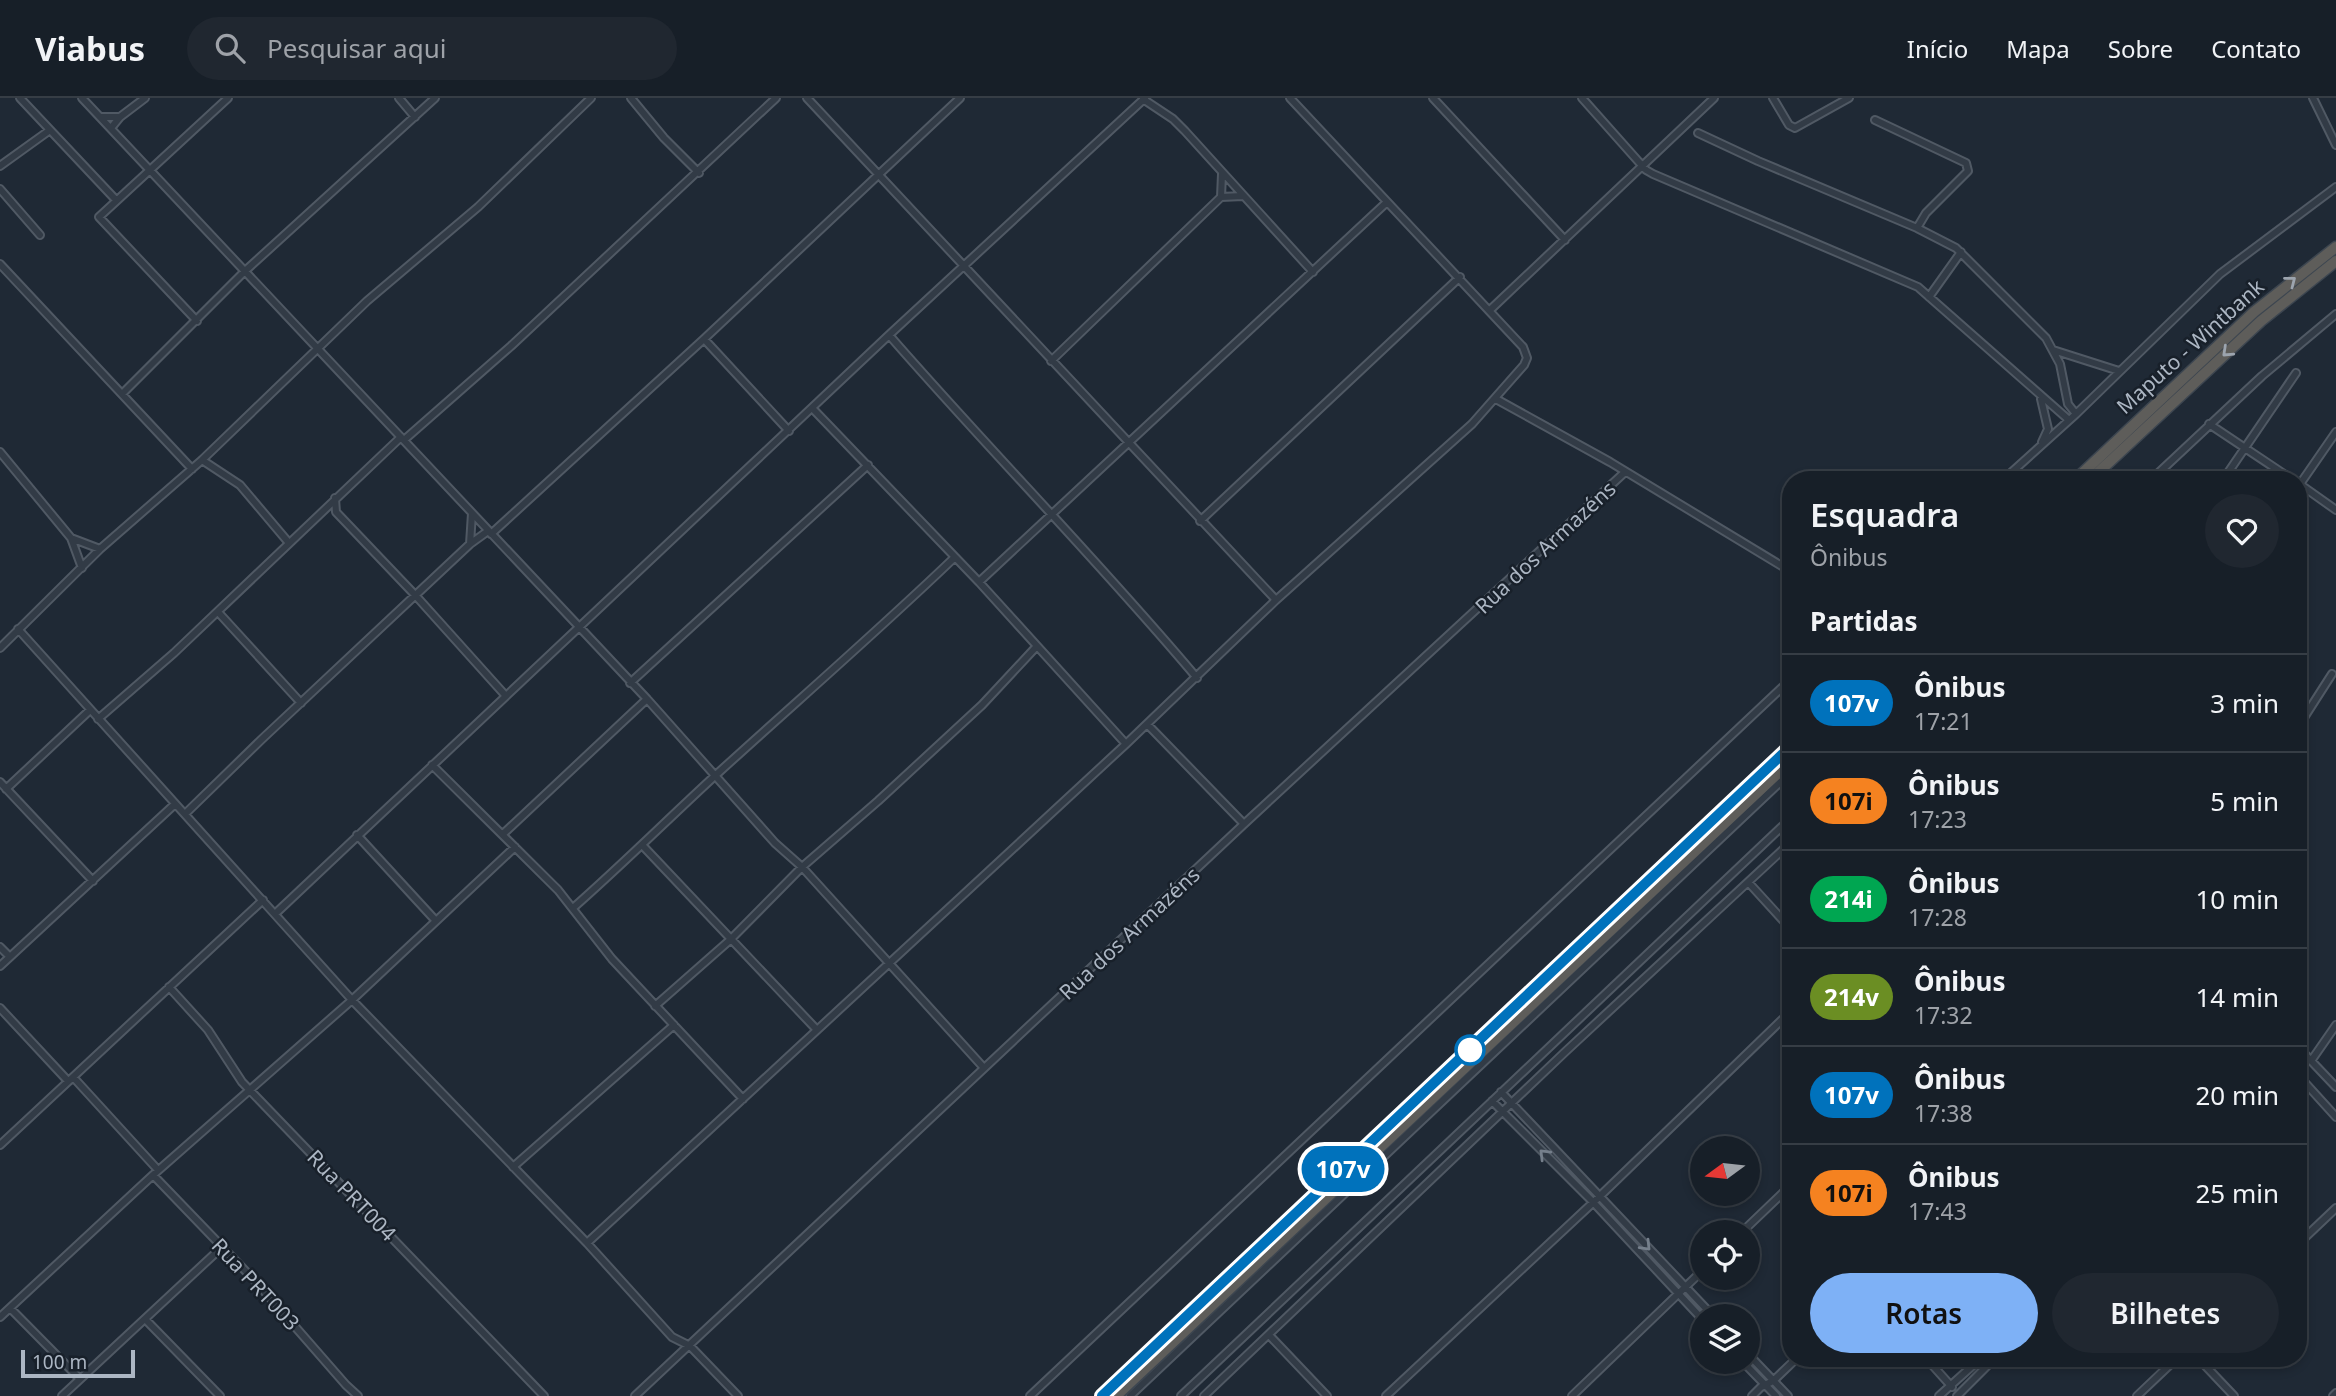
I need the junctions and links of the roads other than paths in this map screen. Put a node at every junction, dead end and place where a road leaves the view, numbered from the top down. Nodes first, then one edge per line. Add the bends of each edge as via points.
1 (20, 98) edge
2 (82, 98) edge
3 (145, 98) edge
4 (228, 98) edge
5 (399, 98) edge
6 (435, 98) edge
7 (591, 98) edge
8 (631, 98) edge
9 (776, 98) edge
10 (807, 98) edge
11 (960, 98) edge
12 (1144, 98) edge
13 (1290, 98) edge
14 (1433, 98) edge
15 (1582, 98) edge
16 (1714, 98) edge
17 (1773, 98) edge
18 (1849, 98) edge
19 (2313, 98) edge
20 (100, 117) junction
21 (120, 117) junction
22 (415, 117) junction
23 (1875, 120) dead end
24 (111, 128) junction
25 (50, 130) junction
26 (1698, 133) dead end
27 (2336, 145) edge
28 (1642, 165) junction
29 (0, 166) edge
30 (150, 169) junction
31 (699, 173) junction
32 (1222, 173) junction
33 (878, 174) junction
34 (2336, 187) edge
35 (0, 188) edge
36 (1242, 196) junction
37 (1221, 197) junction
38 (116, 200) junction
39 (1387, 202) junction
40 (1917, 228) junction
41 (40, 235) dead end
42 (1566, 240) junction
43 (2336, 247) edge
44 (1961, 252) junction
45 (2336, 261) edge
46 (0, 264) edge
47 (966, 266) junction
48 (245, 271) junction
49 (1313, 272) junction
50 (1460, 277) junction
51 (1929, 297) junction
52 (1490, 310) junction
53 (2336, 314) edge
54 (197, 321) junction
55 (889, 335) junction
56 (704, 339) junction
57 (318, 348) junction
58 (2053, 350) junction
59 (1051, 361) junction
60 (2119, 371) junction
61 (2296, 373) dead end
62 (122, 394) junction
63 (2040, 396) junction
64 (1496, 399) junction
65 (813, 409) junction
66 (2076, 414) junction
67 (2069, 420) junction
68 (2209, 424) junction
69 (789, 431) junction
70 (2336, 432) edge
71 (402, 438) junction
72 (1129, 445) junction
73 (2040, 447) junction
74 (2245, 447) junction
75 (0, 452) edge
76 (202, 460) junction
77 (868, 465) junction
78 (192, 468) junction
79 (2013, 471) edge
80 (2085, 471) edge
81 (2100, 471) edge
82 (2160, 471) edge
83 (2229, 471) edge
84 (2280, 471) edge
85 (2306, 471) edge
86 (1625, 472) junction
87 (2307, 490) edge
88 (335, 498) junction
89 (2336, 510) edge
90 (322, 512) junction
91 (336, 512) junction
92 (472, 513) junction
93 (1053, 515) junction
94 (1200, 521) junction
95 (489, 533) junction
96 (71, 538) junction
97 (289, 543) junction
98 (470, 544) junction
99 (100, 549) junction
100 (955, 557) junction
101 (1782, 566) edge
102 (82, 568) junction
103 (979, 582) junction
104 (416, 596) junction
105 (1276, 600) junction
106 (218, 612) junction
107 (578, 627) junction
108 (18, 629) junction
109 (1037, 646) junction
110 (0, 648) edge
111 (2332, 674) dead end
112 (1197, 678) junction
113 (631, 682) junction
114 (1782, 688) edge
115 (505, 695) junction
116 (647, 699) junction
117 (301, 703) junction
118 (90, 710) junction
119 (2307, 713) edge
120 (98, 719) junction
121 (1147, 724) junction
122 (1126, 744) junction
123 (1782, 755) edge
124 (432, 765) junction
125 (1782, 770) edge
126 (715, 776) junction
127 (1782, 781) edge
128 (0, 782) edge
129 (6, 789) junction
130 (175, 804) junction
131 (185, 814) junction
132 (1244, 824) junction
133 (1782, 827) edge
134 (503, 834) junction
135 (357, 835) junction
136 (643, 846) junction
137 (515, 847) junction
138 (1782, 851) edge
139 (802, 867) junction
140 (93, 881) junction
141 (1748, 883) junction
142 (263, 900) junction
143 (573, 908) junction
144 (275, 913) junction
145 (1782, 919) edge
146 (436, 921) junction
147 (730, 940) junction
148 (0, 947) edge
149 (10, 957) junction
150 (889, 965) junction
151 (0, 966) edge
152 (169, 987) junction
153 (352, 1000) junction
154 (655, 1006) junction
155 (0, 1008) edge
156 (1782, 1020) edge
157 (674, 1025) junction
158 (2336, 1025) edge
159 (817, 1030) junction
160 (2307, 1056) edge
161 (2311, 1060) junction
162 (984, 1068) junction
163 (71, 1079) junction
164 (2307, 1085) edge
165 (2336, 1087) edge
166 (251, 1090) junction
167 (1502, 1092) junction
168 (743, 1099) junction
169 (1492, 1101) junction
170 (1511, 1104) junction
171 (1502, 1112) junction
172 (2336, 1117) edge
173 (0, 1144) edge
174 (513, 1167) junction
175 (155, 1172) junction
176 (1782, 1194) edge
177 (1599, 1197) junction
178 (1592, 1202) junction
179 (2336, 1208) edge
180 (1755, 1220) edge
181 (2307, 1235) edge
182 (587, 1243) junction
183 (222, 1247) junction
184 (1690, 1282) edge
185 (1686, 1286) junction
186 (1678, 1294) junction
187 (1702, 1304) edge
188 (1690, 1306) edge
189 (10, 1308) junction
190 (0, 1317) edge
191 (145, 1320) junction
192 (1269, 1335) junction
193 (690, 1346) junction
194 (1760, 1367) edge
195 (1788, 1367) edge
196 (1934, 1367) edge
197 (1971, 1367) edge
198 (1986, 1367) edge
199 (2168, 1367) edge
200 (2207, 1367) edge
201 (1754, 1374) edge
202 (80, 1379) junction
203 (1773, 1381) junction
204 (1765, 1385) junction
205 (1951, 1385) junction
206 (65, 1395) edge
207 (1959, 1395) edge
208 (220, 1396) edge
209 (358, 1396) edge
210 (544, 1396) edge
211 (635, 1396) edge
212 (738, 1396) edge
213 (1030, 1396) edge
214 (1102, 1396) edge
215 (1116, 1396) edge
216 (1130, 1396) edge
217 (1181, 1396) edge
218 (1204, 1396) edge
219 (1327, 1396) edge
220 (1386, 1396) edge
221 (1572, 1396) edge
222 (1752, 1396) edge
223 (1776, 1396) edge
224 (1788, 1396) edge
225 (1939, 1396) edge
226 (2137, 1396) edge
227 (2234, 1396) edge

1 - 25 street
2 - 20 street
3 - 21 street
4 - 30 street
5 - 22 street
6 - 22 street
7 - 57 street via 478,207
8 - 31 street
9 - 31 street
10 - 33 street
11 - 33 street
12 - 32 street via 1173,119
12 - 47 street
13 - 39 street
14 - 42 street
15 - 28 street
16 - 28 street
17 - 18 street via 1795,128
19 - 27 street
20 - 21 street
20 - 24 street
21 - 24 street
22 - 48 street
23 - 40 street via 1968,167
24 - 30 street
25 - 29 street
25 - 38 street
26 - 40 street
28 - 42 street
28 - 51 street via 1678,186 1908,282
30 - 38 street
30 - 48 street
31 - 71 street via 511,346
32 - 36 street
32 - 37 street
33 - 47 street
33 - 56 street
34 - 60 street via 2220,274
35 - 41 street
36 - 37 street
36 - 49 street
37 - 59 street
38 - 54 street via 100,219
39 - 49 street
39 - 50 street
40 - 44 street
42 - 52 street
80 -> 43 highway, Maputo - Wintbank via 2254,312
44 - 51 street
44 - 58 street
45 -> 81 highway, Maputo - Wintbank via 2261,320
46 - 62 street
47 - 55 street
47 - 59 street
48 - 54 street
48 - 57 street
49 - 72 street
50 - 52 street
50 - 94 street
51 - 63 street
52 - 64 street via 1523,347 1527,358
53 - 68 street
54 - 62 street
55 - 65 street
55 - 93 street
56 - 69 street
56 - 95 street
57 - 71 street
57 - 76 street
58 - 60 street
58 - 66 street via 2068,404
59 - 72 street
60 - 66 street
61 - 74 street
62 - 78 street
63 - 67 street
63 - 73 street via 2048,429
64 - 86 street
64 - 105 street
65 - 69 street
65 - 77 street
66 - 67 street
67 - 73 street
68 - 74 street
68 - 82 street
69 - 107 street
70 - 85 street
71 - 88 street
71 - 92 street
72 - 93 street
72 - 94 street
73 - 79 street
74 - 83 street
74 - 84 street
75 - 96 street
76 - 78 street
76 - 97 street via 240,485
77 - 100 street
77 - 113 street
78 - 99 street
86 - 101 street
86 - 132 street, Rua dos Armazéns
87 - 89 street
88 - 90 street
88 - 91 street
90 - 91 street
90 - 97 street
91 - 104 street
92 - 95 street
92 - 98 street
93 - 103 street
93 - 112 street
94 - 105 street
95 - 98 street
95 - 107 street
96 - 99 street
96 - 102 street
97 - 106 street
98 - 104 street
99 - 102 street
100 - 103 street
100 - 126 street
102 - 108 street
103 - 109 street
104 - 115 street
104 - 117 street
105 - 112 street
106 - 117 street
106 - 120 street
107 - 113 street
107 - 115 street
108 - 110 street
108 - 118 street
109 - 122 street
109 - 139 street via 982,705
111 - 119 street
112 - 121 street
113 - 116 street
114 - 213 street
115 - 124 street
116 - 126 street
116 - 134 street
117 - 131 street
118 - 120 street
118 - 129 street
120 - 130 street
121 - 122 street
121 - 132 street
122 - 150 street
123 - 214 highway
124 - 134 street
124 - 135 street
125 - 215 highway
126 - 136 street
126 - 139 street
127 - 216 street
128 - 129 street
129 - 140 street
130 - 131 street
130 - 140 street
131 - 142 street
132 - 162 street, Rua dos Armazéns
133 - 167 street
134 - 137 street
135 - 144 street
135 - 146 street
136 - 143 street
136 - 147 street
137 - 143 street
137 - 146 street
138 - 141 street
139 - 147 street
139 - 150 street
140 - 149 street
141 - 145 street
141 - 170 street
142 - 144 street
142 - 152 street
143 - 154 street
144 - 153 street
146 - 153 street
147 - 154 street
147 - 159 street
148 - 149 street
149 - 151 street
150 - 159 street
150 - 162 street
152 - 163 street
152 - 166 street, Rua PRT004 via 208,1030
153 - 166 street
153 - 174 street
154 - 157 street
155 - 163 street, Rua PRT003
156 - 177 street
157 - 168 street
157 - 174 street
158 - 161 street
159 - 168 street
160 - 161 street
161 - 165 street
162 - 193 street, Rua dos Armazéns
163 - 173 street
163 - 175 street, Rua PRT003
164 - 172 street
166 - 175 street
166 - 210 street, Rua PRT004
167 - 169 street
167 - 170 street
168 - 182 street
169 - 171 street
169 - 217 street
170 - 171 street
170 - 177 street
178 -> 171 street
171 - 192 street
174 - 182 street
175 - 183 street, Rua PRT003
175 - 189 street
176 - 180 street
177 - 178 street
177 -> 185 street
178 - 186 street
178 - 220 street
179 - 181 street
182 - 193 street via 672,1337
183 - 191 street
183 - 209 street, Rua PRT003
184 - 185 street
185 - 186 street
185 - 187 street
186 - 188 street
186 - 221 street
189 - 190 street
189 - 202 street
191 - 202 street
191 - 208 street
192 - 218 street
192 - 219 street
193 - 211 street, Rua dos Armazéns
193 - 212 street
194 - 203 street
195 - 203 street
196 - 205 street
197 - 205 street
198 - 207 street
199 - 226 street
200 - 227 street
201 - 204 street
202 - 206 street
203 - 204 street
203 - 224 street
204 - 222 street
204 - 223 street
205 - 207 street
205 - 225 street

